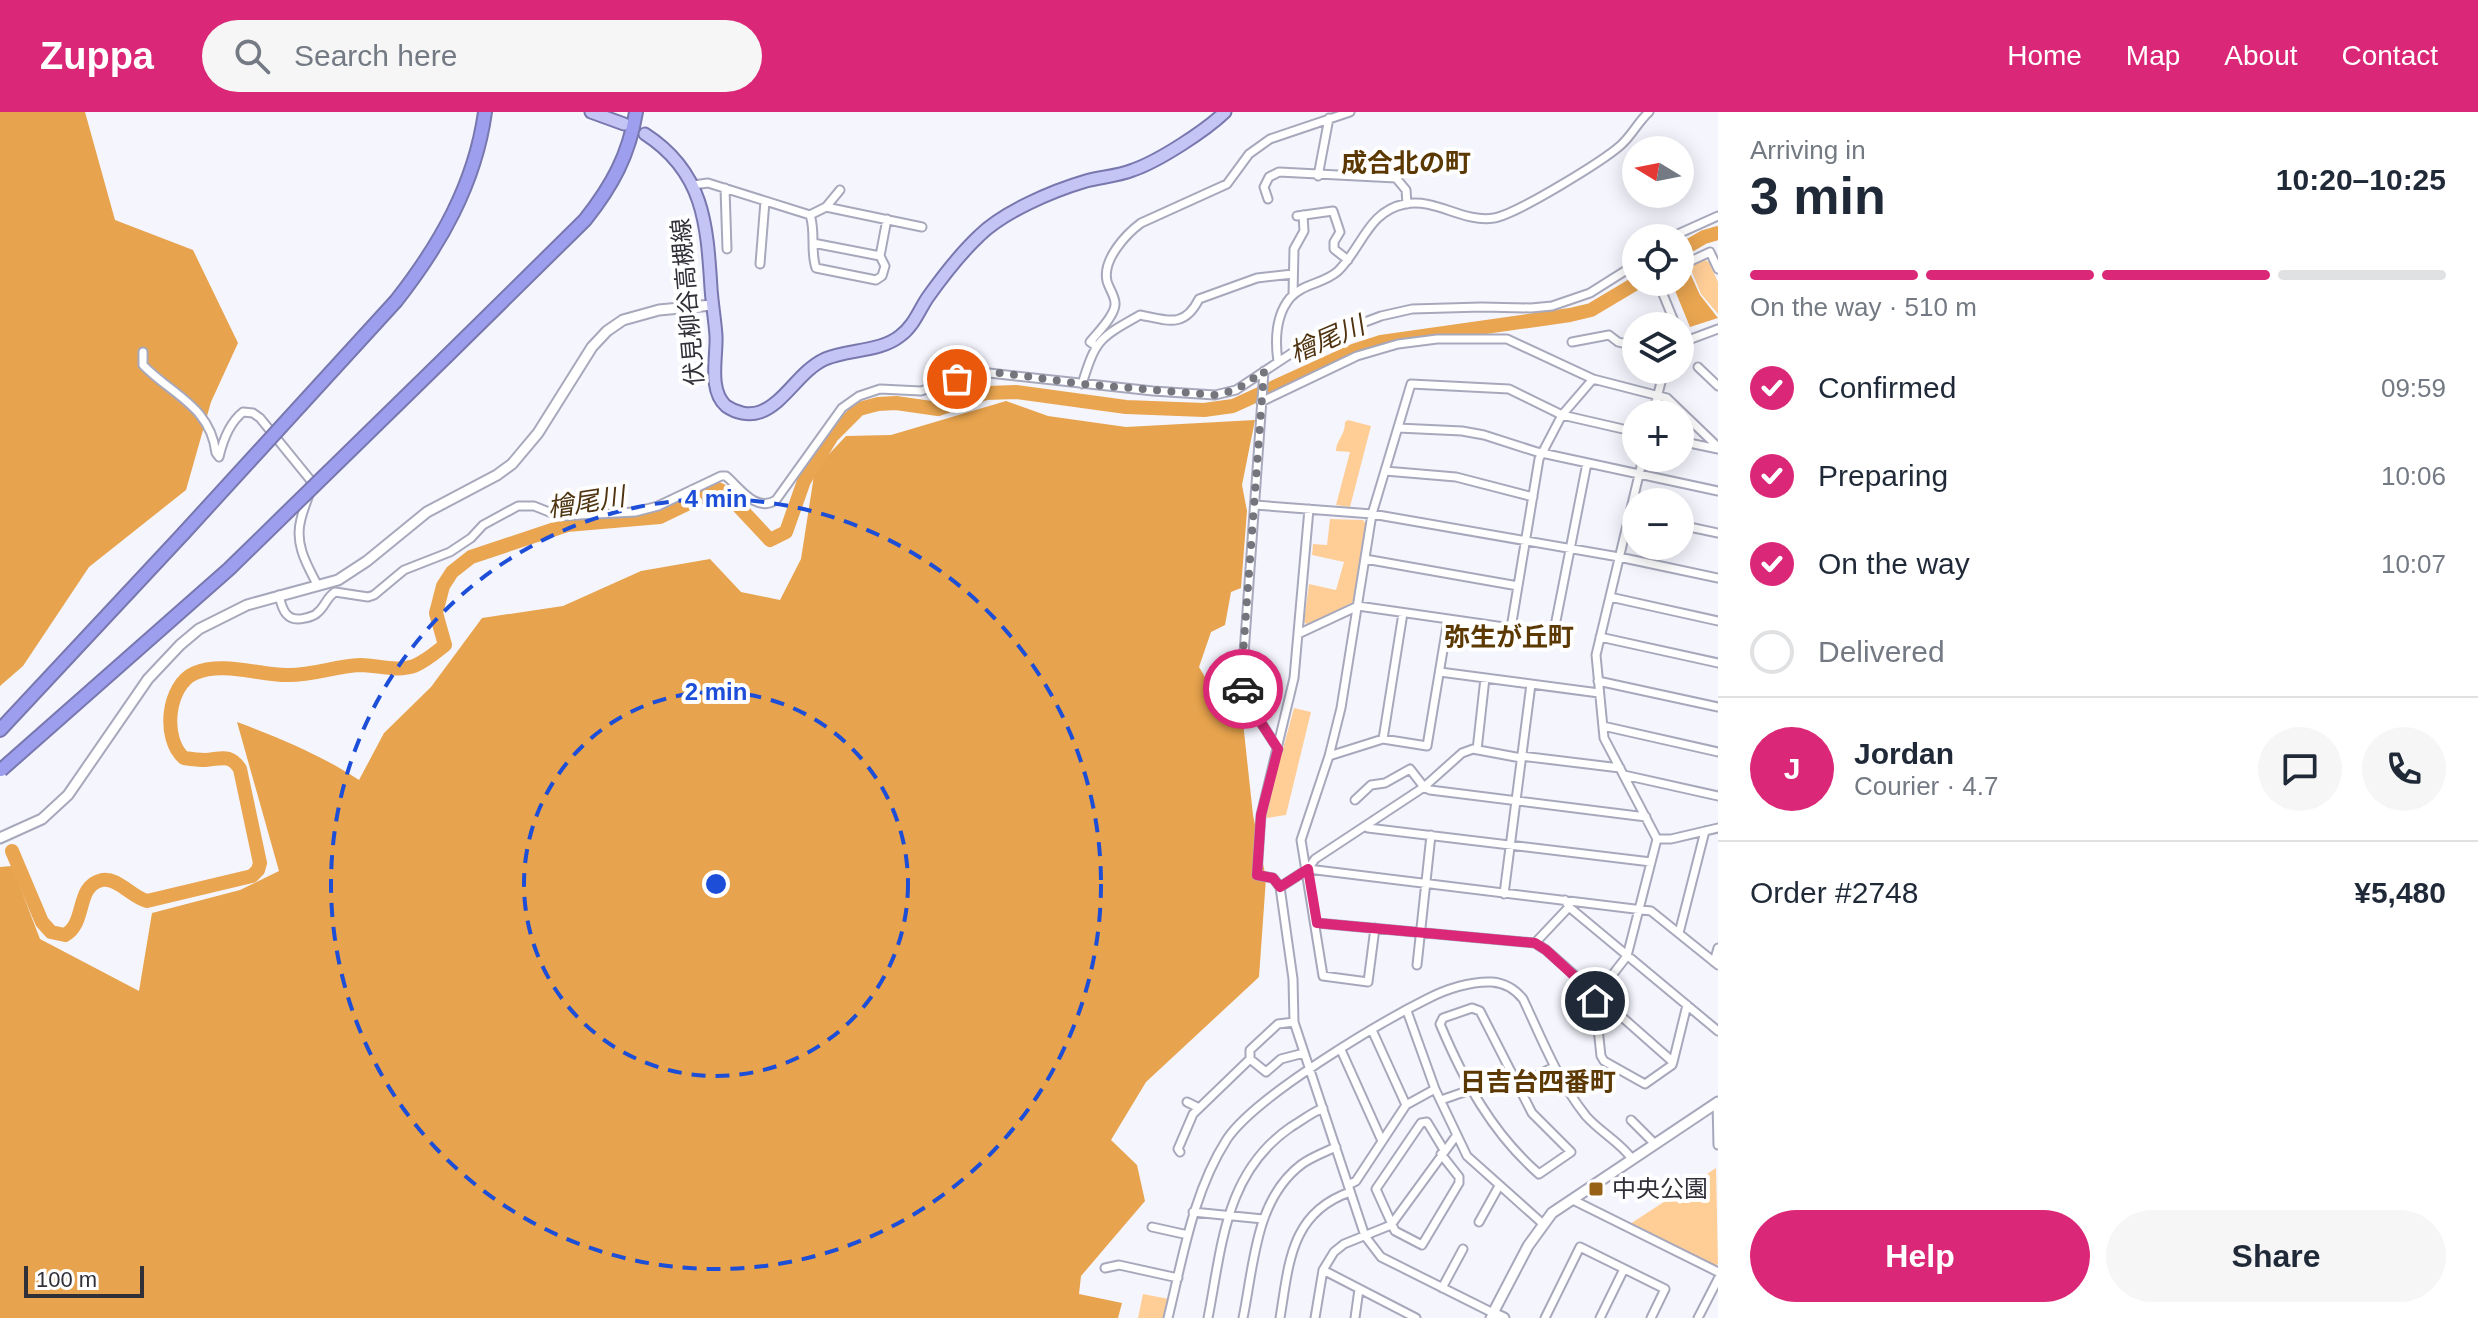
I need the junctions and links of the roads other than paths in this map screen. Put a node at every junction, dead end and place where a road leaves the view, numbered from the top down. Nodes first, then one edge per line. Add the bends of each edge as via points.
1 (485, 112) edge
2 (591, 112) edge
3 (636, 112) edge
4 (1225, 112) edge
5 (1350, 112) edge
6 (1649, 112) edge
7 (1329, 118) junction
8 (624, 124) dead end
9 (645, 134) dead end
10 (1318, 176) junction
11 (693, 185) junction
12 (725, 188) junction
13 (840, 190) dead end
14 (1268, 199) dead end
15 (765, 201) junction
16 (1407, 204) junction
17 (826, 207) junction
18 (810, 215) junction
19 (1718, 216) edge
20 (887, 219) junction
21 (922, 227) dead end
22 (1694, 227) edge
23 (813, 243) junction
24 (727, 249) dead end
25 (880, 256) junction
26 (1694, 259) edge
27 (1348, 260) junction
28 (760, 264) dead end
29 (1718, 269) edge
30 (1622, 273) edge
31 (1293, 274) junction
32 (1293, 295) junction
33 (712, 305) junction
34 (1718, 329) edge
35 (1694, 337) edge
36 (1572, 342) dead end
37 (1622, 343) edge
38 (1096, 346) junction
39 (143, 352) dead end
40 (1278, 362) junction
41 (1698, 367) dead end
42 (1264, 371) junction
43 (1593, 379) junction
44 (1082, 384) junction
45 (1660, 384) edge
46 (1717, 384) edge
47 (1658, 394) junction
48 (1656, 400) edge
49 (1261, 402) junction
50 (1562, 415) junction
51 (1398, 428) junction
52 (1622, 429) edge
53 (1694, 444) edge
54 (1718, 448) edge
55 (1542, 453) junction
56 (1587, 463) junction
57 (1385, 471) junction
58 (1639, 474) junction
59 (1637, 488) edge
60 (1718, 491) edge
61 (1533, 497) junction
62 (1255, 505) junction
63 (1309, 509) junction
64 (1372, 514) junction
65 (1694, 528) edge
66 (1718, 533) edge
67 (1526, 540) junction
68 (1622, 548) edge
69 (1570, 549) junction
70 (1619, 557) junction
71 (1365, 559) junction
72 (1718, 578) edge
73 (318, 586) junction
74 (1518, 586) junction
75 (279, 595) junction
76 (1610, 597) junction
77 (1358, 606) junction
78 (1403, 613) junction
79 (1448, 620) junction
80 (1718, 621) edge
81 (1511, 628) junction
82 (1298, 634) junction
83 (1600, 637) junction
84 (1718, 663) edge
85 (1440, 672) junction
86 (1485, 678) junction
87 (1598, 681) junction
88 (1531, 684) junction
89 (1599, 693) junction
90 (1718, 707) edge
91 (1603, 726) junction
92 (0, 730) edge
93 (1383, 739) junction
94 (1278, 749) junction
95 (1477, 750) junction
96 (1718, 752) edge
97 (1329, 756) junction
98 (1521, 757) junction
99 (0, 770) edge
100 (1622, 771) junction
101 (1424, 787) junction
102 (1356, 794) dead end
103 (1718, 796) edge
104 (1516, 801) junction
105 (1646, 817) junction
106 (1366, 827) junction
107 (1718, 828) edge
108 (1705, 831) junction
109 (1431, 835) junction
110 (0, 838) edge
111 (1657, 839) junction
112 (1510, 845) junction
113 (1651, 862) junction
114 (1308, 869) junction
115 (1425, 884) junction
116 (1280, 887) junction
117 (1504, 894) junction
118 (1567, 904) junction
119 (1639, 909) junction
120 (1317, 923) junction
121 (1375, 928) junction
122 (1420, 931) junction
123 (1679, 933) junction
124 (1535, 943) junction
125 (1718, 948) edge
126 (1627, 956) junction
127 (1716, 963) edge
128 (1417, 965) dead end
129 (1596, 996) junction
130 (1687, 1005) junction
131 (1407, 1011) junction
132 (1294, 1022) junction
133 (1372, 1030) junction
134 (1718, 1031) edge
135 (1341, 1050) junction
136 (1304, 1053) junction
137 (1250, 1059) junction
138 (1673, 1062) junction
139 (1554, 1067) junction
140 (1310, 1070) junction
141 (1515, 1082) junction
142 (1435, 1089) junction
143 (1470, 1090) junction
144 (1441, 1100) junction
145 (1187, 1102) dead end
146 (1718, 1102) edge
147 (1406, 1105) junction
148 (1199, 1108) junction
149 (1323, 1108) junction
150 (1631, 1120) dead end
151 (1456, 1136) junction
152 (1382, 1141) junction
153 (1655, 1144) junction
154 (1718, 1145) edge
155 (1336, 1147) junction
156 (1180, 1152) dead end
157 (1442, 1152) junction
158 (1632, 1159) junction
159 (1499, 1186) junction
160 (1349, 1188) junction
161 (1573, 1200) junction
162 (1193, 1212) junction
163 (1228, 1216) junction
164 (1263, 1219) junction
165 (1479, 1222) dead end
166 (1542, 1223) junction
167 (1391, 1225) junction
168 (1152, 1227) dead end
169 (1188, 1235) junction
170 (1365, 1236) junction
171 (1463, 1249) dead end
172 (1105, 1268) dead end
173 (1624, 1269) junction
174 (1323, 1270) junction
175 (1718, 1272) edge
176 (1178, 1278) junction
177 (1718, 1279) edge
178 (1442, 1288) junction
179 (1359, 1289) junction
180 (1492, 1315) edge
181 (1168, 1318) edge
182 (1208, 1318) edge
183 (1243, 1318) edge
184 (1280, 1318) edge
185 (1315, 1318) edge
186 (1355, 1318) edge
187 (1416, 1318) edge
188 (1504, 1318) edge
189 (1545, 1318) edge
190 (1600, 1318) edge
191 (1651, 1318) edge
192 (1698, 1318) edge

1 - 92 highway, bridge via 455,210 440,241 396,301
2 - 8 main road
3 - 99 highway, bridge via 622,165 585,220 229,569
4 - 33 main road, 伏見柳谷高槻線 via 1136,169 1070,186 1004,216 977,238 899,337 825,359 806,370 770,408 756,414 733,411 719,397
5 - 7 street
6 - 16 street via 1623,144 1524,206 1494,218 1463,216 1425,202
7 - 10 street
7 - 38 street via 1270,139 1249,154 1227,184 1129,232 1107,269 1115,308 1090,342
9 - 11 main road, 伏見柳谷高槻線 via 673,157
10 - 14 street via 1279,172 1264,187
10 - 16 street via 1396,178 1406,190
11 - 12 street
11 - 33 main road, 伏見柳谷高槻線 via 706,224
12 - 15 street
12 - 24 street
13 - 17 street
15 - 18 street
15 - 28 street
16 - 27 street via 1388,208
17 - 18 street
17 - 20 street
18 - 23 street
19 - 22 street
20 - 21 street
20 - 25 street
23 - 25 street
23 - 25 street via 816,268 876,280 885,266
26 - 29 street via 1710,252
27 - 31 street via 1334,249 1340,232 1333,211 1300,216 1304,231 1294,249
27 - 32 street via 1329,278
30 - 40 street via 1590,293 1552,306 1412,309 1351,325
31 - 32 street
31 - 38 street via 1257,278 1199,299 1185,318 1174,321 1140,315
32 - 40 street via 1279,322
33 - 73 street via 641,314 607,331 512,464 411,523 353,572
34 - 35 street
36 - 37 street via 1609,335
38 - 44 street
39 - 73 street via 143,365 206,421 219,457 222,440 243,412 253,413 312,482 299,524 302,555
40 - 42 street
41 - 46 street
42 - 44 street via 1236,390 1215,395
42 - 49 street
43 - 47 street
43 - 49 street via 1507,339 1437,339 1357,356
43 - 50 street
44 - 75 street via 989,373 921,391 880,389 842,408 770,504 756,503 721,476 635,512 559,516 518,506 483,525 461,546 404,570 374,595 335,592 317,613 296,620 282,610
45 - 47 street
47 - 48 street
47 - 54 street
49 - 62 street
50 - 51 street via 1509,389 1411,384
50 - 52 street
50 - 55 street
51 - 55 street via 1462,431
51 - 57 street
53 - 54 street
55 - 56 street
55 - 61 street
56 - 58 street
56 - 69 street
57 - 61 street via 1456,477
57 - 64 street
58 - 59 street
58 - 60 street
61 - 67 street
62 - 63 street
62 - 94 street via 1242,682 1247,701
63 - 64 street
63 - 82 street
64 - 67 street
64 - 71 street
65 - 66 street
67 - 69 street
67 - 74 street
68 - 70 street
69 - 70 street
69 - 81 street via 1554,631
70 - 72 street
70 - 76 street
71 - 74 street
71 - 77 street
73 - 75 street
74 - 81 street
75 - 110 street via 223,616 180,645 148,679 68,795 42,819
76 - 80 street
76 - 83 street
77 - 78 street
77 - 82 street
77 - 97 street
78 - 79 street
78 - 93 street
79 - 81 street
79 - 85 street
82 - 94 street
83 - 84 street
83 - 87 street
85 - 86 street
85 - 93 street via 1427,746
86 - 88 street
86 - 95 street
87 - 89 street
87 - 90 street
88 - 89 street
88 - 98 street
89 - 91 street
91 - 96 street
91 - 100 street
93 - 97 street
94 - 116 street via 1261,815 1257,875 1273,878
95 - 98 street
95 - 101 street via 1462,753
97 - 114 street via 1301,840
98 - 100 street
98 - 104 street
100 - 103 street
100 - 105 street
101 - 102 street via 1410,769
101 - 104 street
101 - 106 street
104 - 105 street
104 - 112 street
105 - 111 street
106 - 109 street
106 - 114 street
107 - 108 street
108 - 111 street
108 - 123 street
109 - 112 street
109 - 115 street
111 - 113 street
112 - 113 street
112 - 117 street
113 - 119 street
114 - 115 street
114 - 116 street
114 - 120 street
115 - 117 street
115 - 122 street
116 - 132 street
117 - 118 street
118 - 119 street
118 - 124 street
118 - 126 street
119 - 123 street via 1651,911
119 - 126 street
120 - 121 street
120 - 121 street via 1323,976 1367,983
121 - 122 street
122 - 124 street
122 - 128 street
123 - 127 street
124 - 129 street
125 - 127 street
126 - 129 street
126 - 130 street
129 - 138 street
129 - 138 street via 1604,1061 1645,1084
130 - 134 street
130 - 138 street
131 - 133 street
131 - 139 street via 1429,998 1478,983 1508,986 1523,999
131 - 142 street
132 - 136 street
132 - 137 street via 1278,1024 1250,1050
133 - 135 street
133 - 147 street
135 - 140 street
135 - 152 street
136 - 137 street via 1281,1059 1266,1072
136 - 140 street
137 - 148 street
139 - 141 street
139 - 158 street via 1589,1119
140 - 149 street
140 - 162 street via 1234,1129
141 - 143 street
141 - 143 street via 1480,1011 1472,1008 1443,1018 1440,1024
141 - 143 street via 1541,1124 1571,1152 1539,1174 1519,1156
142 - 144 street
142 - 147 street
143 - 144 street
144 - 151 street
145 - 148 street
146 - 153 street
146 - 154 street
147 - 152 street
148 - 156 street
149 - 155 street
149 - 163 street via 1268,1145 1245,1176
150 - 153 street
151 - 157 street
151 - 159 street via 1467,1156
152 - 160 street
153 - 158 street
155 - 160 street
155 - 164 street via 1290,1175
157 - 167 street
157 - 167 street via 1459,1183 1422,1245
157 - 167 street via 1427,1122 1421,1123 1376,1189
158 - 161 street
159 - 165 street
159 - 166 street
160 - 170 street
160 - 184 street via 1318,1209 1296,1240
161 - 166 street
161 - 175 street
162 - 163 street
162 - 169 street
163 - 164 street
163 - 182 street
164 - 183 street
166 - 180 street
167 - 170 street
168 - 169 street
169 - 176 street
170 - 174 street via 1334,1252
170 - 178 street via 1381,1257
171 - 178 street
172 - 176 street via 1119,1265
173 - 189 street via 1580,1247
173 - 190 street
173 - 191 street via 1665,1289
174 - 179 street
174 - 185 street
176 - 181 street
177 - 192 street
178 - 180 street
179 - 186 street
179 - 187 street
180 - 188 street

